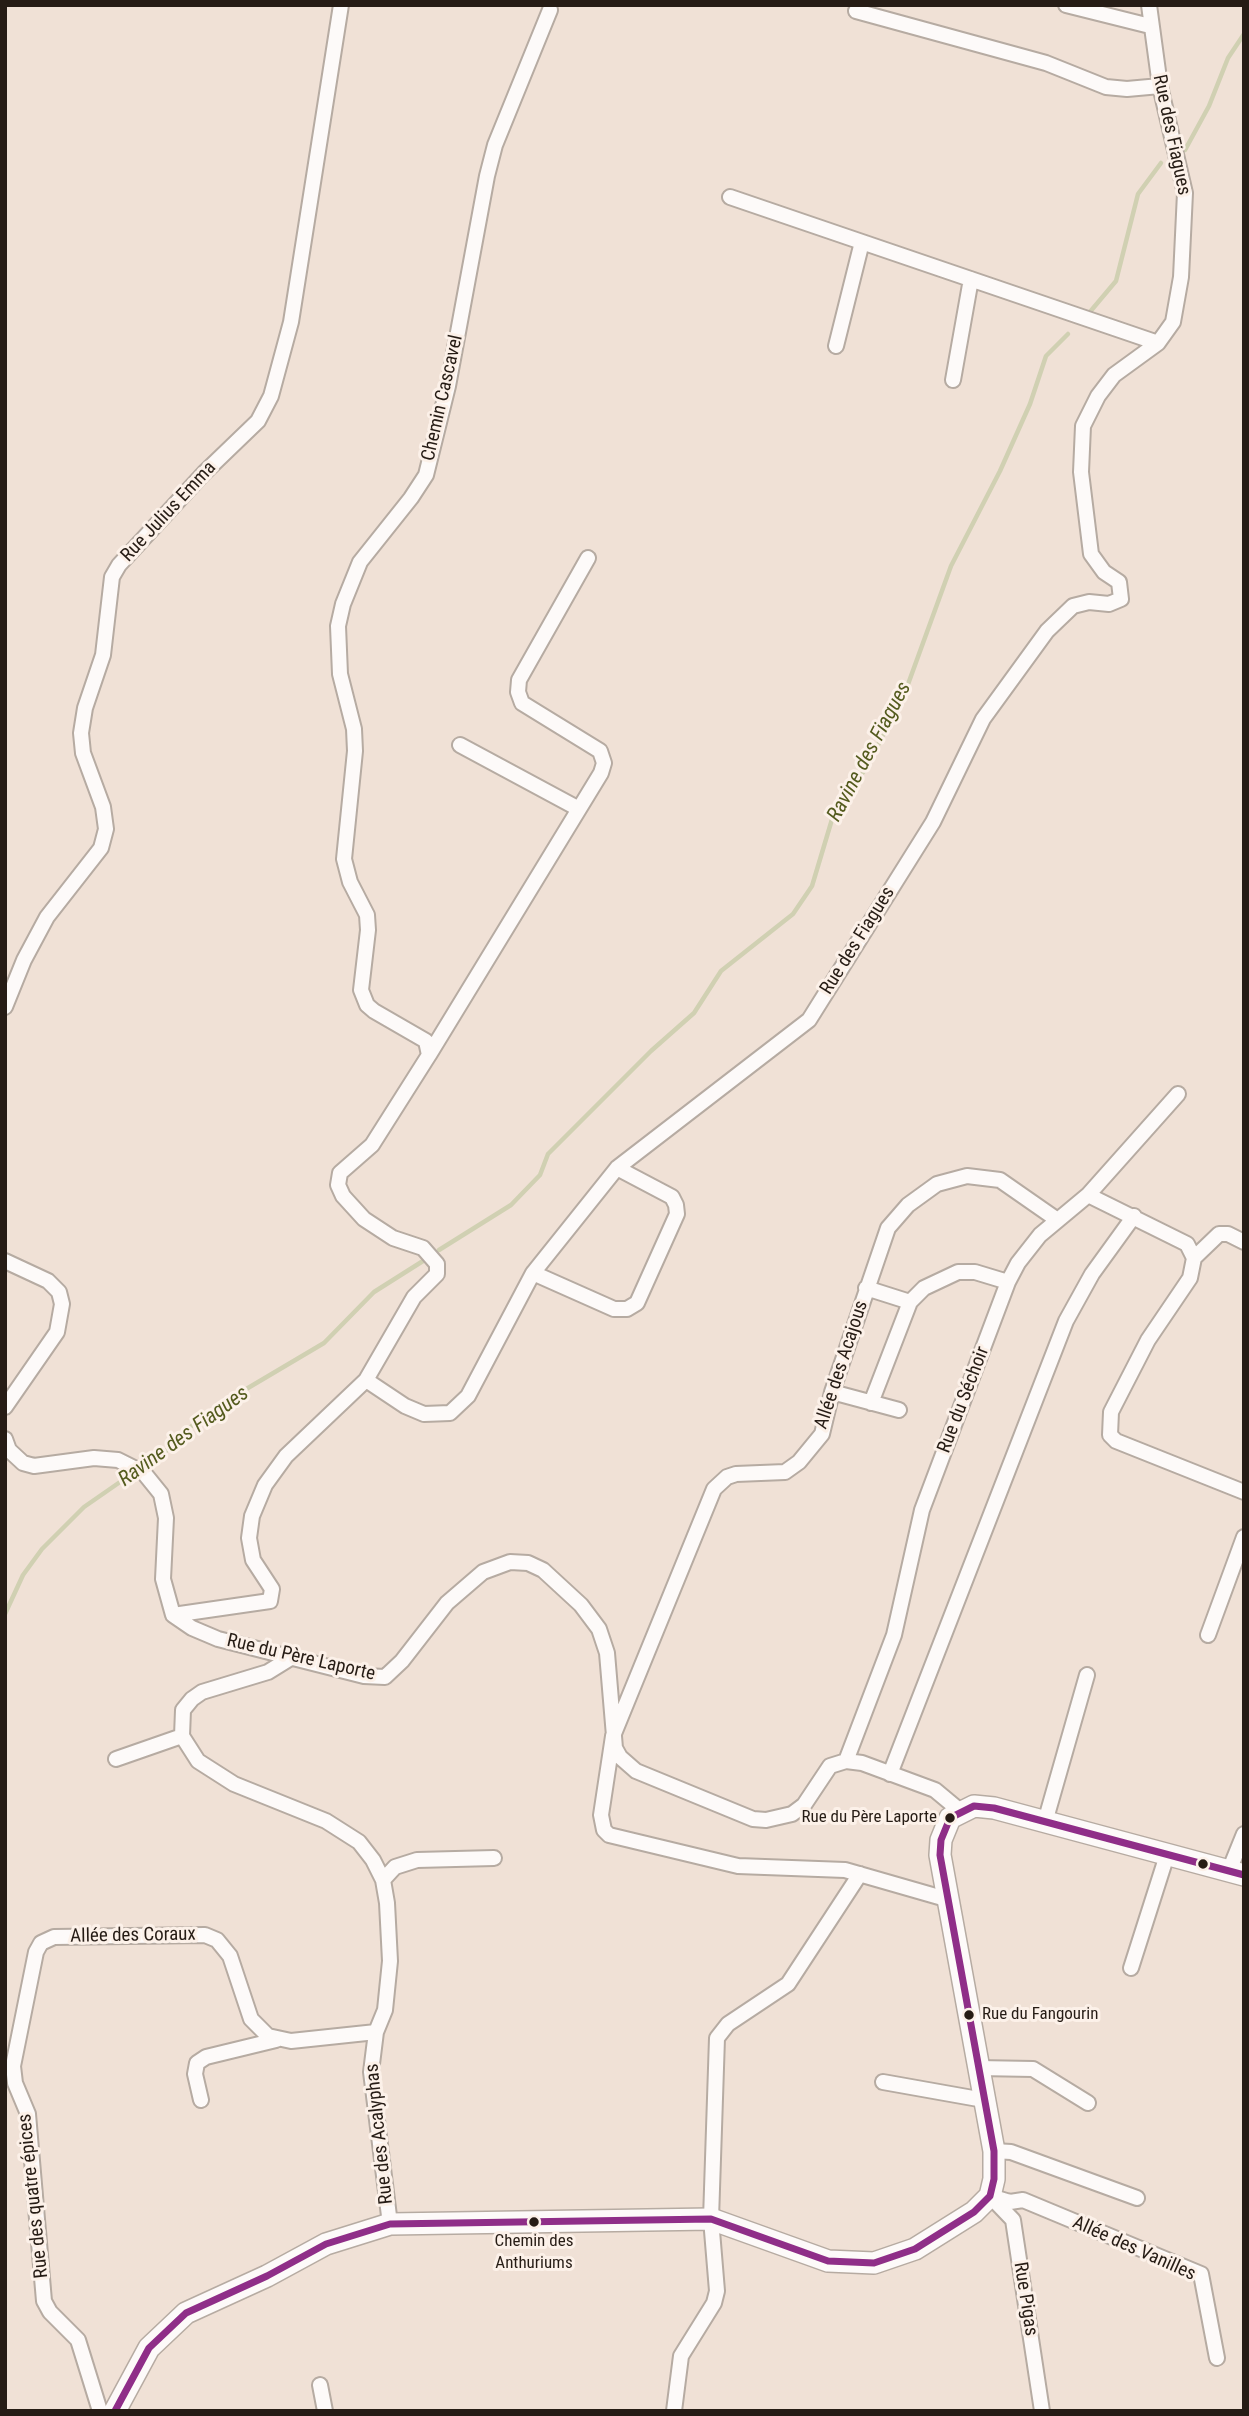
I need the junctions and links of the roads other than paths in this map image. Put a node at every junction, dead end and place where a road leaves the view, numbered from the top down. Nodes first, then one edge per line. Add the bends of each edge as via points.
1 (341, 5) edge
2 (1066, 5) edge
3 (1149, 5) edge
4 (550, 10) dead end
5 (856, 11) dead end
6 (1150, 26) junction
7 (1160, 86) junction
8 (730, 197) dead end
9 (862, 242) junction
10 (971, 279) junction
11 (1158, 344) junction
12 (836, 346) dead end
13 (953, 380) dead end
14 (587, 558) dead end
15 (460, 745) dead end
16 (579, 809) junction
17 (5, 1007) edge
18 (429, 1055) junction
19 (1178, 1094) dead end
20 (617, 1168) junction
21 (1087, 1195) junction
22 (1134, 1216) junction
23 (1056, 1219) junction
24 (1244, 1242) edge
25 (1194, 1258) junction
26 (5, 1261) edge
27 (533, 1273) junction
28 (1008, 1282) junction
29 (866, 1288) junction
30 (910, 1302) junction
31 (366, 1380) junction
32 (832, 1392) junction
33 (871, 1403) junction
34 (5, 1407) edge
35 (899, 1410) dead end
36 (5, 1439) edge
37 (1244, 1492) edge
38 (1244, 1537) edge
39 (173, 1615) junction
40 (1209, 1635) dead end
41 (289, 1659) junction
42 (1087, 1675) dead end
43 (182, 1736) junction
44 (612, 1736) junction
45 (116, 1759) dead end
46 (846, 1761) junction
47 (890, 1774) junction
48 (959, 1811) junction
49 (1045, 1822) junction
50 (1244, 1834) edge
51 (1167, 1855) junction
52 (494, 1858) dead end
53 (1236, 1873) edge
54 (860, 1874) junction
55 (383, 1880) junction
56 (946, 1899) junction
57 (54, 1937) joint
58 (1131, 1968) dead end
59 (376, 2032) junction
60 (276, 2040) junction
61 (978, 2068) junction
62 (883, 2082) dead end
63 (201, 2100) dead end
64 (984, 2100) junction
65 (1088, 2103) dead end
66 (994, 2151) junction
67 (990, 2196) junction
68 (1137, 2198) dead end
69 (711, 2219) junction
70 (390, 2224) junction
71 (1217, 2358) dead end
72 (320, 2385) dead end
73 (100, 2411) edge
74 (114, 2411) edge
75 (325, 2411) edge
76 (674, 2411) edge
77 (1042, 2411) edge

1 - 17 street, Rue Julius Emma via 291,322 271,396 258,421 204,472 112,577 103,655 81,733 106,829 91,864 47,916
2 - 6 street
3 - 6 street, Rue des Fiagues
4 - 18 street, Chemin Cascavel via 495,145 426,475 359,562 338,626 340,674 355,751 344,859 367,915 368,930 361,990 374,1011 419,1034
5 - 7 street via 1046,63 1107,87
6 - 7 street, Rue des Fiagues
7 - 11 street, Rue des Fiagues via 1185,193 1175,311
8 - 9 street
9 - 10 street
9 - 12 street
10 - 11 street
10 - 13 street
11 - 20 street, Rue des Fiagues via 1114,375 1083,426 1081,472 1091,554 1104,572 1119,582 1121,598 1109,604 1073,606 1047,631 983,719 933,822 809,1020
14 - 16 street via 519,680 518,692 522,703 600,751 601,773
15 - 16 street
16 - 18 street
18 - 31 street via 379,1136 338,1179 343,1196 364,1219 393,1238 423,1248 437,1264 437,1274 415,1297
19 - 21 street, Rue du Séchoir
20 - 27 street, Rue des Fiagues
20 - 27 street via 671,1197 676,1205 677,1214 637,1303 614,1309
21 - 22 street
21 - 23 street, Rue du Séchoir
22 - 25 street via 1187,1244
22 - 47 street via 1092,1274 1066,1321
23 - 28 street, Rue du Séchoir via 1018,1263
23 - 29 street, Allée des Acajous via 1000,1180 967,1176 937,1184 908,1205 888,1228
24 - 25 street via 1219,1234
25 - 37 street via 1190,1278 1147,1340 1111,1412 1110,1435
26 - 34 street via 48,1281 59,1292 62,1304 57,1332
27 - 31 street, Rue des Fiagues via 480,1379 450,1413 424,1414
28 - 30 street via 958,1272 924,1288
28 - 46 street, Rue du Séchoir via 919,1519 894,1635
29 - 30 street
29 - 32 street, Allée des Acajous
30 - 33 street
31 - 39 street via 286,1456 265,1485 249,1538 253,1560 272,1589 270,1601
32 - 33 street
32 - 44 street, Allée des Acajous via 822,1434 793,1468 775,1475 736,1474 714,1489
33 - 35 street
36 - 39 street via 9,1450 34,1466 94,1458 118,1460 144,1474 161,1494 166,1518 163,1580
38 - 40 street
39 - 41 street, Rue du Père Laporte via 218,1639
41 - 43 street via 268,1672 192,1699 183,1710
41 - 44 street, Rue du Père Laporte via 385,1677 447,1603 483,1572 510,1562 528,1563 543,1570 581,1605 599,1629 607,1653
42 - 49 street
43 - 45 street
43 - 55 street, Rue des Acalyphas via 198,1761 234,1784 326,1821 359,1842
44 - 46 street, Rue du Père Laporte via 620,1758 636,1771 766,1821 792,1814 804,1805 830,1766
44 - 54 street via 601,1815 609,1835 738,1866 830,1868
46 - 47 street
47 - 48 street via 935,1790
48 - 49 main road via 974,1806 994,1808
48 - 56 main road via 950,1818 941,1840
49 - 51 main road
50 - 53 street
51 - 53 main road
51 - 58 street
52 - 55 street via 417,1860 395,1867
54 - 56 street
54 - 69 street via 788,1984 720,2030 715,2054
55 - 59 street, Rue des Acalyphas via 390,1961 385,2010
56 - 61 main road
57 - 60 street, Allée des Coraux via 194,1933 217,1940 230,1956 251,2019
57 - 73 street, Rue des quatre épices via 41,1943 36,1952 13,2066 28,2114 44,2301 78,2340
59 - 60 street
59 - 70 street, Rue des Acalyphas via 371,2072
60 - 63 street via 197,2063
61 - 64 main road
61 - 65 street via 1033,2069
62 - 64 street
64 - 66 main road
66 - 67 main road
66 - 68 street via 1012,2152
67 - 69 main road via 955,2226 915,2249 874,2263 828,2261
67 - 71 street, Allée des Vanilles via 1010,2202 1023,2200 1200,2274
67 - 77 street, Rue Pigas via 1013,2220
69 - 70 main road
69 - 76 street via 717,2291 681,2356
70 - 74 main road via 326,2244 186,2313 149,2348
72 - 75 street

